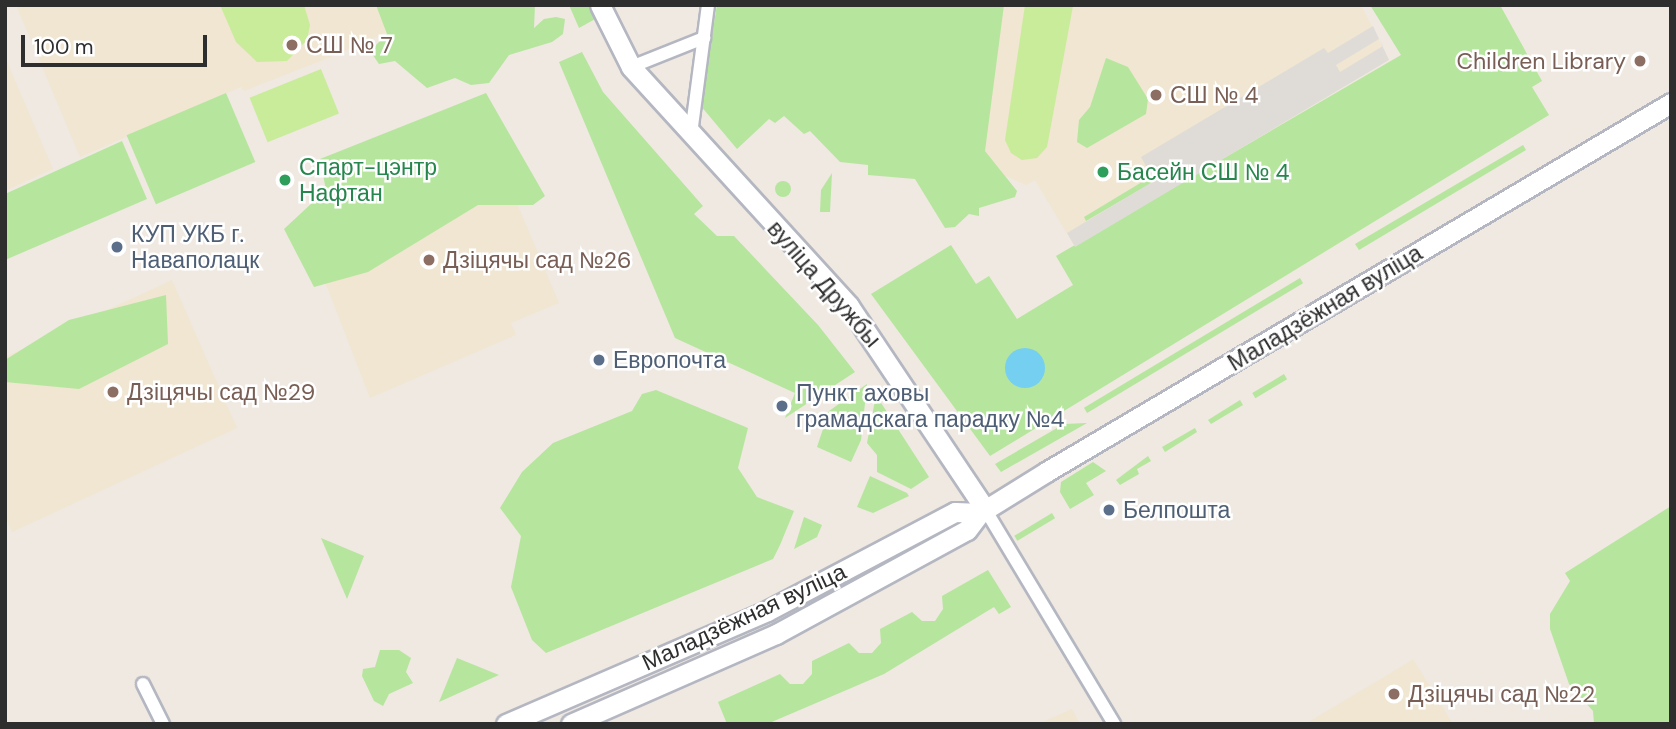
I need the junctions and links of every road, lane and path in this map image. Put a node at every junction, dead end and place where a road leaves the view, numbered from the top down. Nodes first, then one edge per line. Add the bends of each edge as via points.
1 (600, 5) edge
2 (708, 5) edge
3 (704, 38) junction
4 (631, 67) junction
5 (1671, 103) edge
6 (691, 134) junction
7 (982, 511) junction
8 (143, 684) dead end
9 (163, 724) edge
10 (506, 724) edge
11 (571, 724) edge
12 (1114, 724) edge

1 - 4 main road, вуліца Дружбы
2 - 3 street
3 - 4 street
3 - 6 street
4 - 6 main road, вуліца Дружбы
5 - 7 main road, Маладзёжная вуліца
6 - 7 main road, вуліца Дружбы via 849,306
7 - 10 main road, Маладзёжная вуліца via 955,512 767,611
7 - 11 main road, Маладзёжная вуліца via 967,530 787,628
7 - 12 street, вуліца Дружбы
8 - 9 street

